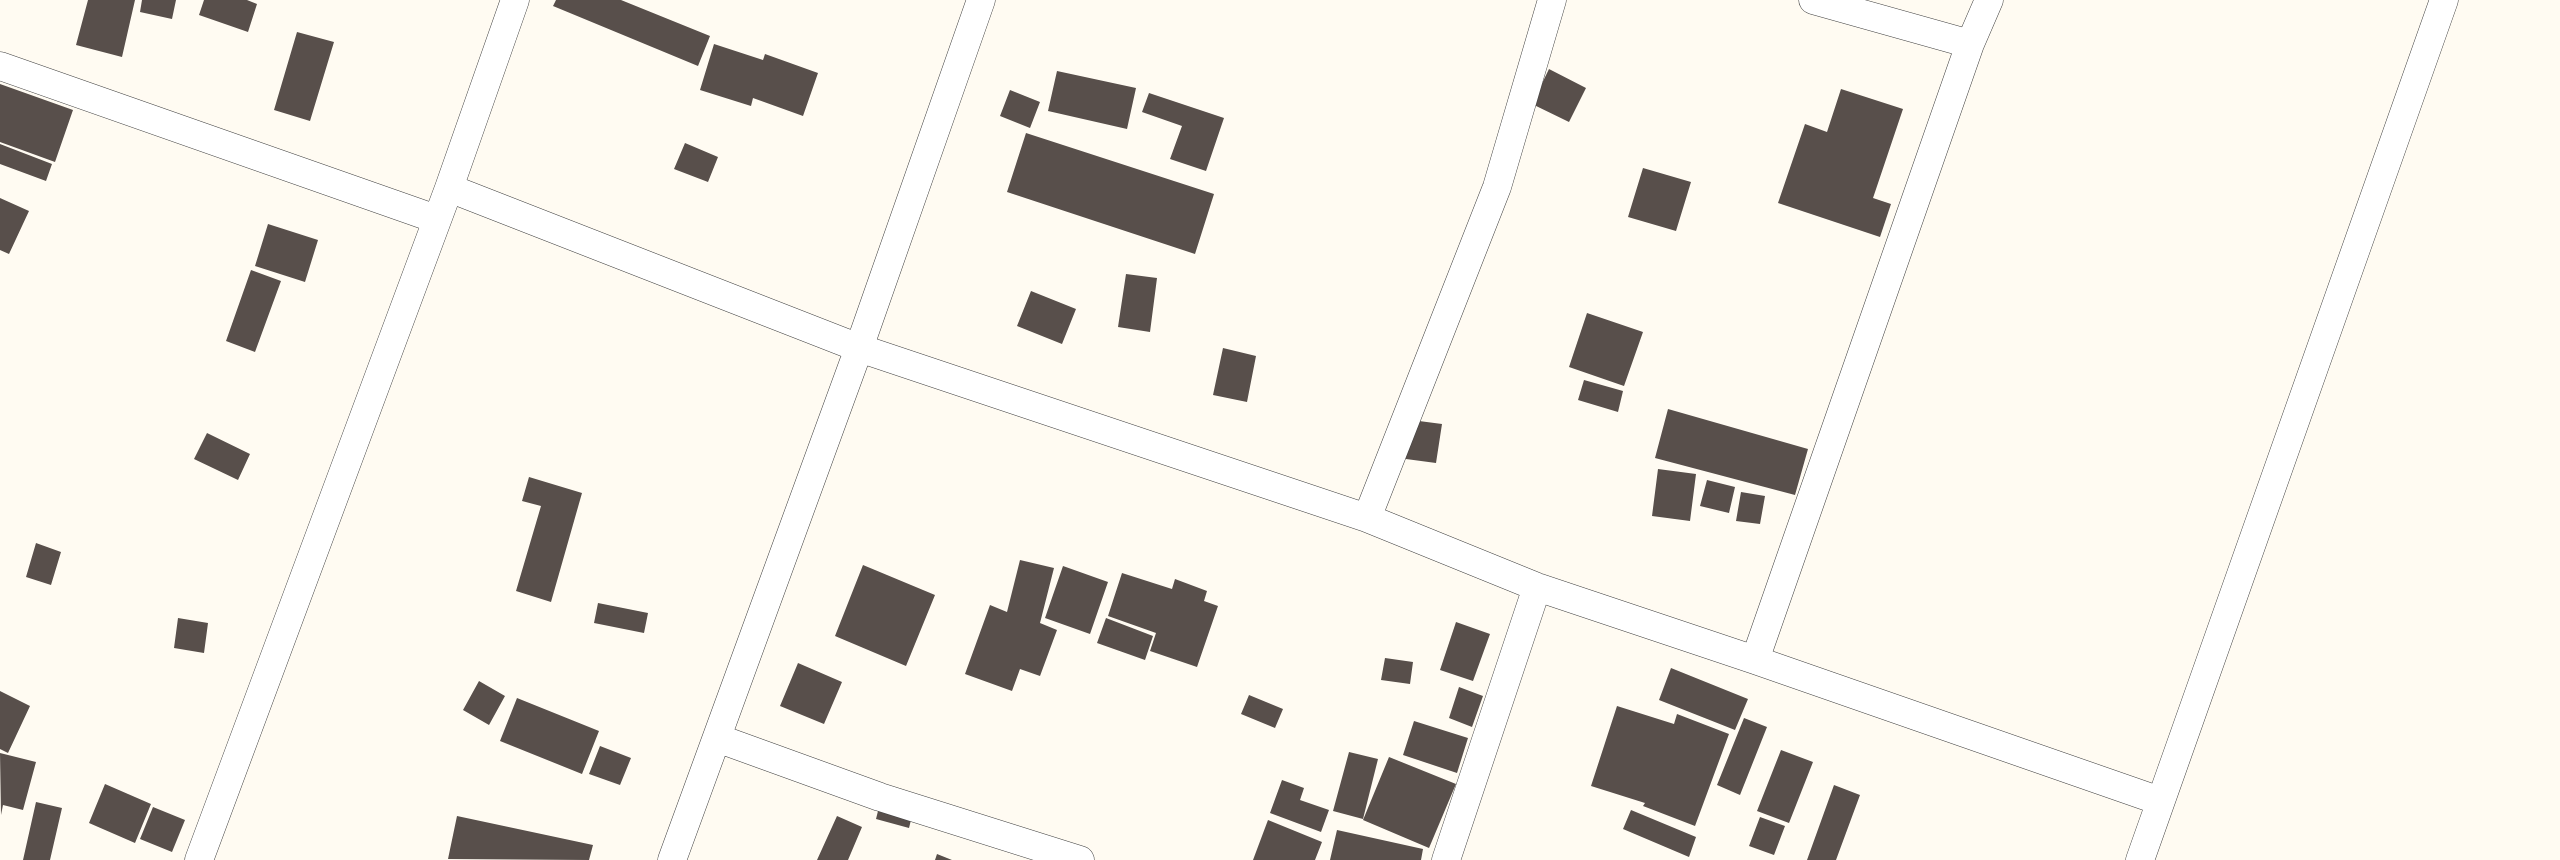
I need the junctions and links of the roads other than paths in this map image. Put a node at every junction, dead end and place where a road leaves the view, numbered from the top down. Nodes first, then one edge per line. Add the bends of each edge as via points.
1 (515, 0) edge
2 (981, 0) edge
3 (1552, 0) edge
4 (1813, 0) edge
5 (1989, 0) edge
6 (2444, 0) edge
7 (1970, 44) junction
8 (0, 66) edge
9 (449, 188) junction
10 (436, 219) junction
11 (859, 348) junction
12 (1367, 518) junction
13 (1537, 587) junction
14 (1755, 660) junction
15 (717, 738) junction
16 (2160, 801) junction
17 (200, 860) edge
18 (672, 860) edge
19 (1080, 860) edge
20 (1446, 860) edge
21 (2140, 860) edge

1 - 9 street
2 - 11 street
3 - 12 street via 1497,187
4 - 7 street
5 - 7 street
6 - 16 street
7 - 14 street
8 - 10 street
9 - 10 street
9 - 11 street
10 - 17 street
11 - 12 street
11 - 15 street
12 - 13 street
13 - 14 street
13 - 20 street
14 - 16 street
15 - 18 street
15 - 19 street via 880,796
16 - 21 street

